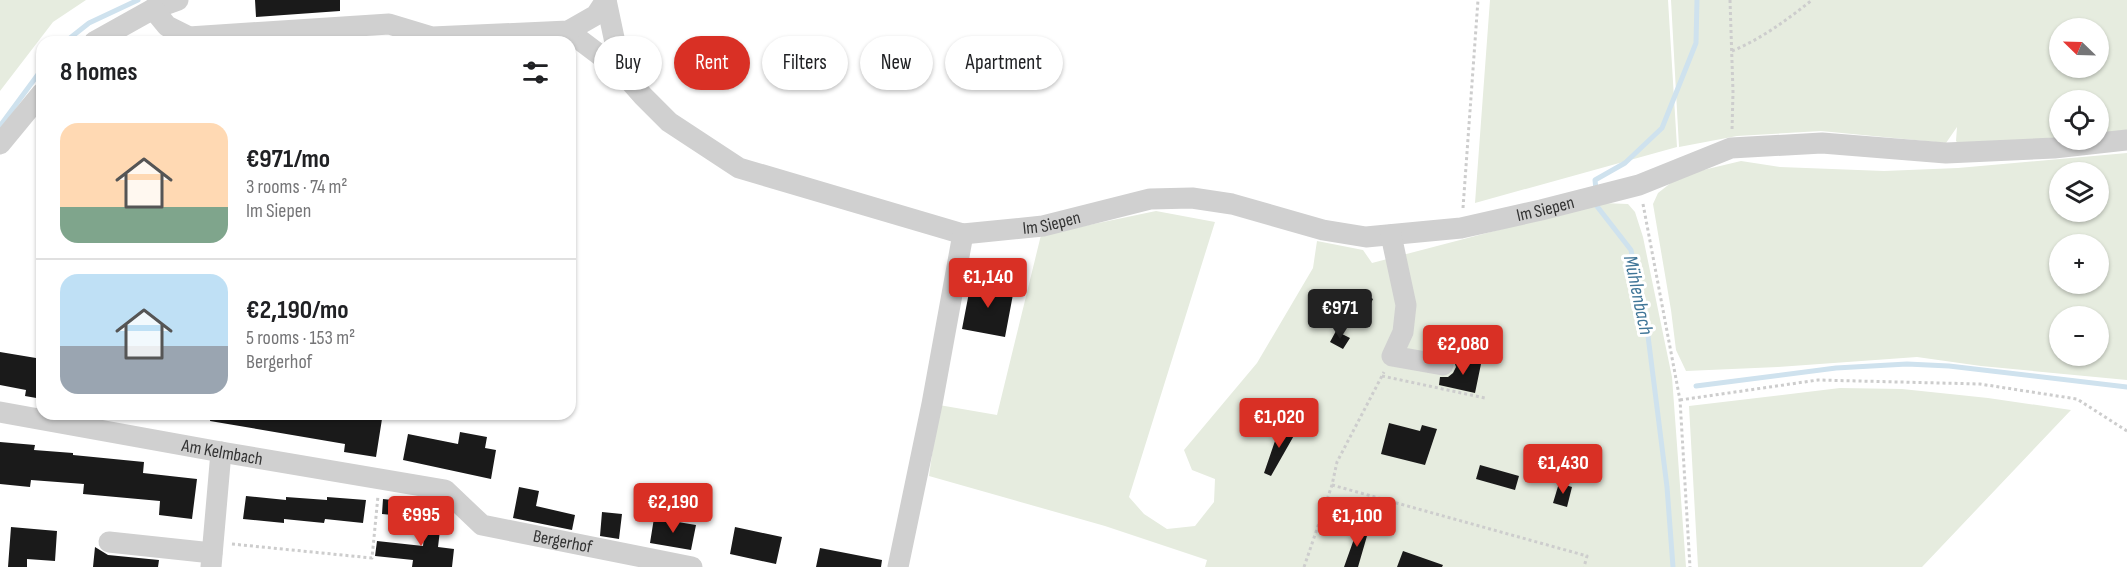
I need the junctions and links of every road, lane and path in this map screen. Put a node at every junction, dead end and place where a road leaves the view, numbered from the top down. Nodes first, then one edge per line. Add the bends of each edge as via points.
1 (178, 0) edge
2 (606, 0) edge
3 (1478, 0) edge
4 (1730, 0) edge
5 (1812, 0) edge
6 (153, 9) junction
7 (568, 31) junction
8 (105, 36) edge
9 (187, 36) edge
10 (204, 36) edge
11 (429, 36) edge
12 (455, 36) edge
13 (575, 36) edge
14 (614, 36) edge
15 (576, 37) edge
16 (594, 51) edge
17 (1732, 51) junction
18 (638, 90) edge
19 (36, 100) edge
20 (2127, 140) edge
21 (0, 144) edge
22 (1731, 148) junction
23 (1639, 185) junction
24 (1461, 228) junction
25 (963, 234) junction
26 (1391, 235) junction
27 (1392, 356) junction
28 (1443, 365) dead end
29 (1382, 376) junction
30 (1485, 398) dead end
31 (1680, 400) junction
32 (0, 412) edge
33 (36, 419) edge
34 (44, 420) edge
35 (2127, 431) edge
36 (221, 452) junction
37 (380, 479) junction
38 (1332, 485) junction
39 (445, 490) joint
40 (109, 542) dead end
41 (212, 554) edge
42 (692, 567) edge
43 (898, 567) edge
44 (1304, 567) edge
45 (1584, 567) edge
46 (1690, 567) edge

1 - 6 street
2 - 7 street, Im Siepen via 596,15
2 - 14 street, Im Siepen
3 - 24 path
4 - 17 path
5 - 17 path via 1774,28
6 - 8 street
6 - 9 street, Im Siepen via 167,26
7 - 12 street, Im Siepen
7 - 13 street, Im Siepen
10 - 11 street, Im Siepen via 389,24
15 - 16 street, Im Siepen
17 - 22 path
18 - 25 street, Im Siepen via 669,122 739,168
19 - 21 street
20 - 22 street, Im Siepen via 1946,153 1822,143
22 - 23 street, Im Siepen
23 - 24 street, Im Siepen
23 - 31 path
24 - 26 street, Im Siepen
25 - 26 street, Im Siepen via 1043,226 1150,199 1192,198 1232,204 1323,230 1366,237
25 - 43 street
26 - 27 street via 1406,305 1403,332
27 - 28 street
27 - 29 path
29 - 30 path
29 - 38 path via 1337,462
31 - 35 path via 1818,381 1980,384 2077,399
31 - 46 path
32 - 33 street, Am Kelmbach
34 - 36 street, Am Kelmbach
36 - 37 street, Am Kelmbach
36 - 41 street
37 - 39 street, Am Kelmbach
37 - 41 path via 372,558
38 - 44 path
38 - 45 path via 1587,556
39 - 42 street, Bergerhof via 482,525
40 - 41 street

